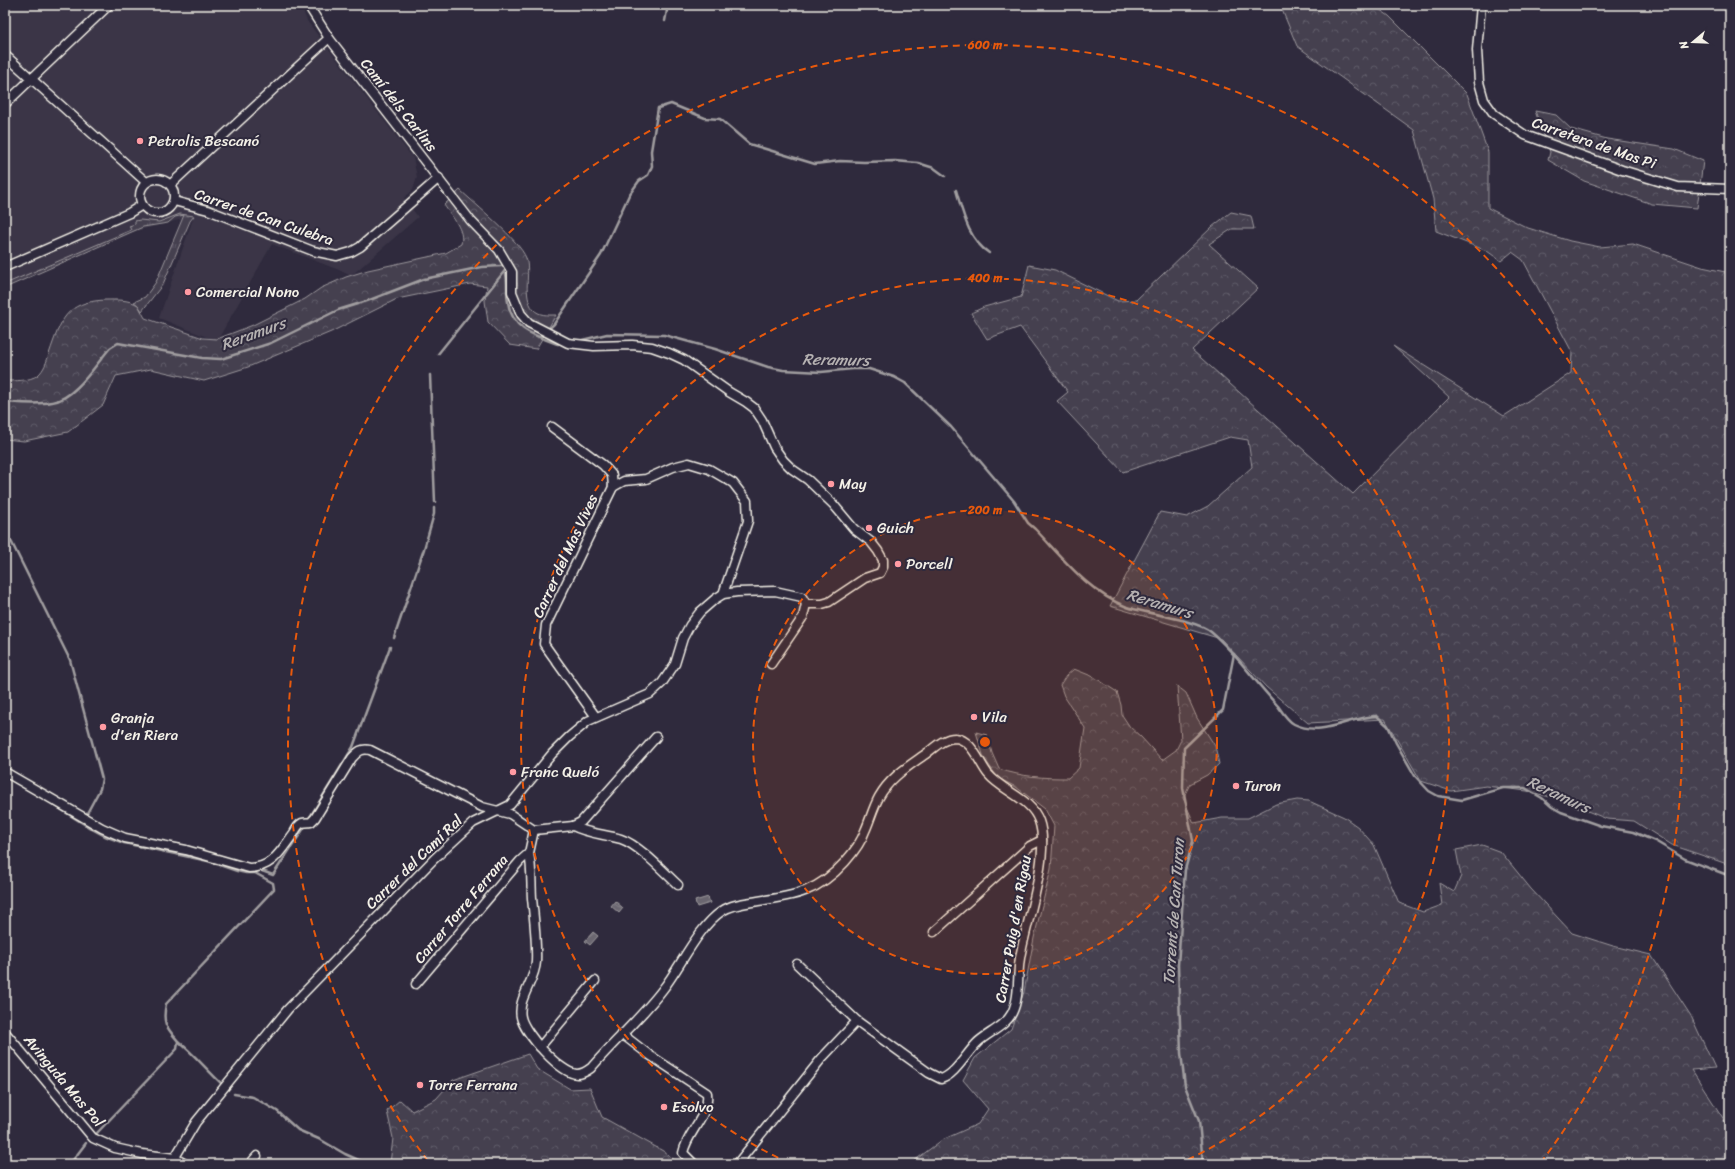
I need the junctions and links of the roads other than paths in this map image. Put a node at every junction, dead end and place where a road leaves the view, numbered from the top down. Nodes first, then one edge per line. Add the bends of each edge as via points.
1 (109, 5) edge
2 (308, 5) edge
3 (1481, 5) edge
4 (330, 38) junction
5 (5, 55) edge
6 (31, 79) junction
7 (5, 104) edge
8 (439, 178) junction
9 (146, 182) junction
10 (170, 185) junction
11 (1730, 188) edge
12 (174, 202) junction
13 (142, 205) junction
14 (5, 267) edge
15 (552, 427) dead end
16 (613, 487) junction
17 (723, 594) junction
18 (806, 604) junction
19 (770, 664) dead end
20 (596, 717) junction
21 (656, 737) dead end
22 (5, 772) edge
23 (498, 812) junction
24 (573, 826) junction
25 (534, 830) junction
26 (1042, 840) junction
27 (529, 853) junction
28 (678, 885) dead end
29 (934, 932) dead end
30 (797, 964) dead end
31 (595, 981) dead end
32 (416, 984) dead end
33 (857, 1021) junction
34 (5, 1032) edge
35 (622, 1034) junction
36 (540, 1047) junction
37 (257, 1156) dead end
38 (173, 1161) edge
39 (185, 1164) edge
40 (250, 1164) edge
41 (694, 1164) edge
42 (737, 1164) edge

1 - 6 street
2 - 4 street, Camí dels Carlins
3 - 11 street, Carretera de Mas Pi via 1477,50 1478,82 1484,100 1494,114 1525,135 1622,170 1678,187
4 - 8 street, Camí dels Carlins
4 - 10 street
5 - 6 street
6 - 7 street
6 - 9 street
8 - 12 street, Carrer de Can Culebra via 360,247 337,256 313,251 208,210
8 - 18 street, Camí dels Carlins via 471,221 499,250 512,272 512,292 521,314 528,323 568,343 585,346 652,347 684,360 754,408 783,460 808,480 854,529 871,542 883,560 880,573 865,578 829,602
9 - 10 street via 156,178 165,180
9 - 13 street via 141,188
10 - 12 street
12 - 13 street via 165,212 154,213
13 - 14 street
15 - 16 street, Carrer del Mas Vives via 604,465 612,475
16 - 17 street, Carrer del Mas Vives via 624,481 646,480 673,467 689,463 709,469 732,483 747,501 748,521
16 - 20 street, Carrer del Mas Vives via 546,625 544,644
17 - 18 street via 775,591 802,597
17 - 20 street, Carrer del Camí Ral via 700,612 690,625 675,664 662,683 650,694
18 - 19 street via 803,617
20 - 23 street, Carrer del Camí Ral via 569,737 510,805
21 - 24 street via 581,822
22 - 23 street via 102,828 125,838 186,850 249,868 261,867 273,861 298,826 312,822 352,758 364,749 482,807
23 - 25 street via 510,814
23 - 38 street, Carrer del Camí Ral via 473,823 434,859 288,1009 196,1122
24 - 25 street
24 - 28 street via 622,839 650,859
25 - 27 street, Carrer Torre Ferrana
26 - 29 street, Carrer Puig d'en Rigau via 1030,846
26 - 33 street, Carrer Puig d'en Rigau via 1042,858 1020,957 1016,1000 1008,1019 980,1040 951,1074 941,1079
26 - 35 street, Carrer Puig d'en Rigau via 1042,830 1034,811 990,777 969,745 957,738 940,743 888,783 879,796 856,849 835,872 813,888 787,897 729,907 712,919 652,1004
27 - 32 street, Carrer Torre Ferrana
27 - 36 street, Carrer Torre Ferrana via 532,868 536,963 520,1009 521,1019
30 - 33 street, Carrer Puig d'en Rigau
31 - 36 street
33 - 42 street via 822,1058
34 - 38 street, Avinguda Mas Pol via 92,1138 115,1148
35 - 36 street, Carrer Torre Ferrana via 591,1068 577,1074 567,1071
35 - 41 street via 707,1093 708,1100 703,1113 685,1144 683,1153 688,1161
37 - 40 street
38 - 39 street

